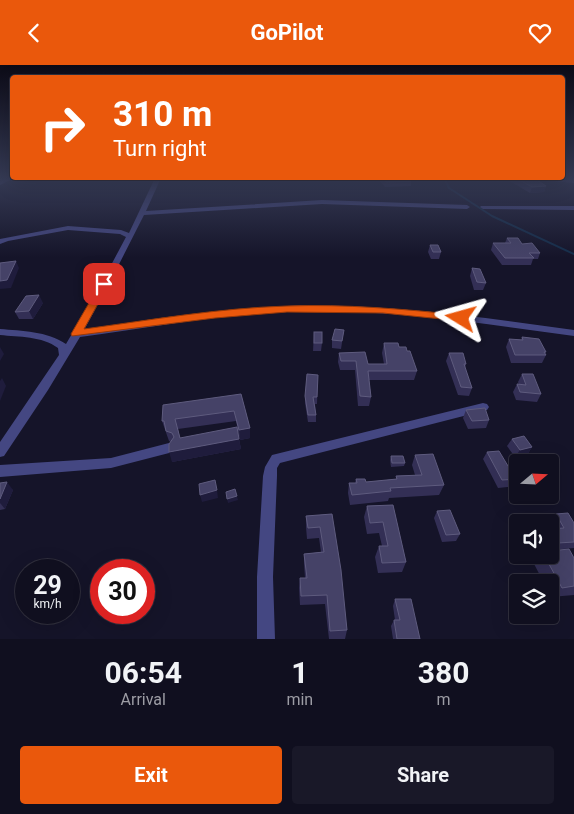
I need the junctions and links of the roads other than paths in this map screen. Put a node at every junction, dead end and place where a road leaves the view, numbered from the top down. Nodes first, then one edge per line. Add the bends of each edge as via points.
1 (146, 205) edge
2 (276, 205) edge
3 (403, 205) edge
4 (467, 207) dead end
5 (484, 207) dead end
6 (574, 208) edge
7 (142, 213) junction
8 (131, 236) junction
9 (0, 241) edge
10 (1, 333) edge
11 (574, 333) edge
12 (76, 334) junction
13 (64, 354) junction
14 (483, 407) edge
15 (169, 448) edge
16 (0, 453) edge
17 (0, 471) edge
18 (266, 639) edge

1 - 7 street
2 - 7 street
3 - 4 street
5 - 6 street
7 - 8 street
8 - 9 street via 122,232 68,228
8 - 12 street
10 - 13 street via 55,341 63,347
11 - 12 street via 428,313 287,309 215,315
12 - 13 street
13 - 16 street via 38,400
14 - 18 street via 276,459 270,467
15 - 17 street via 111,463

